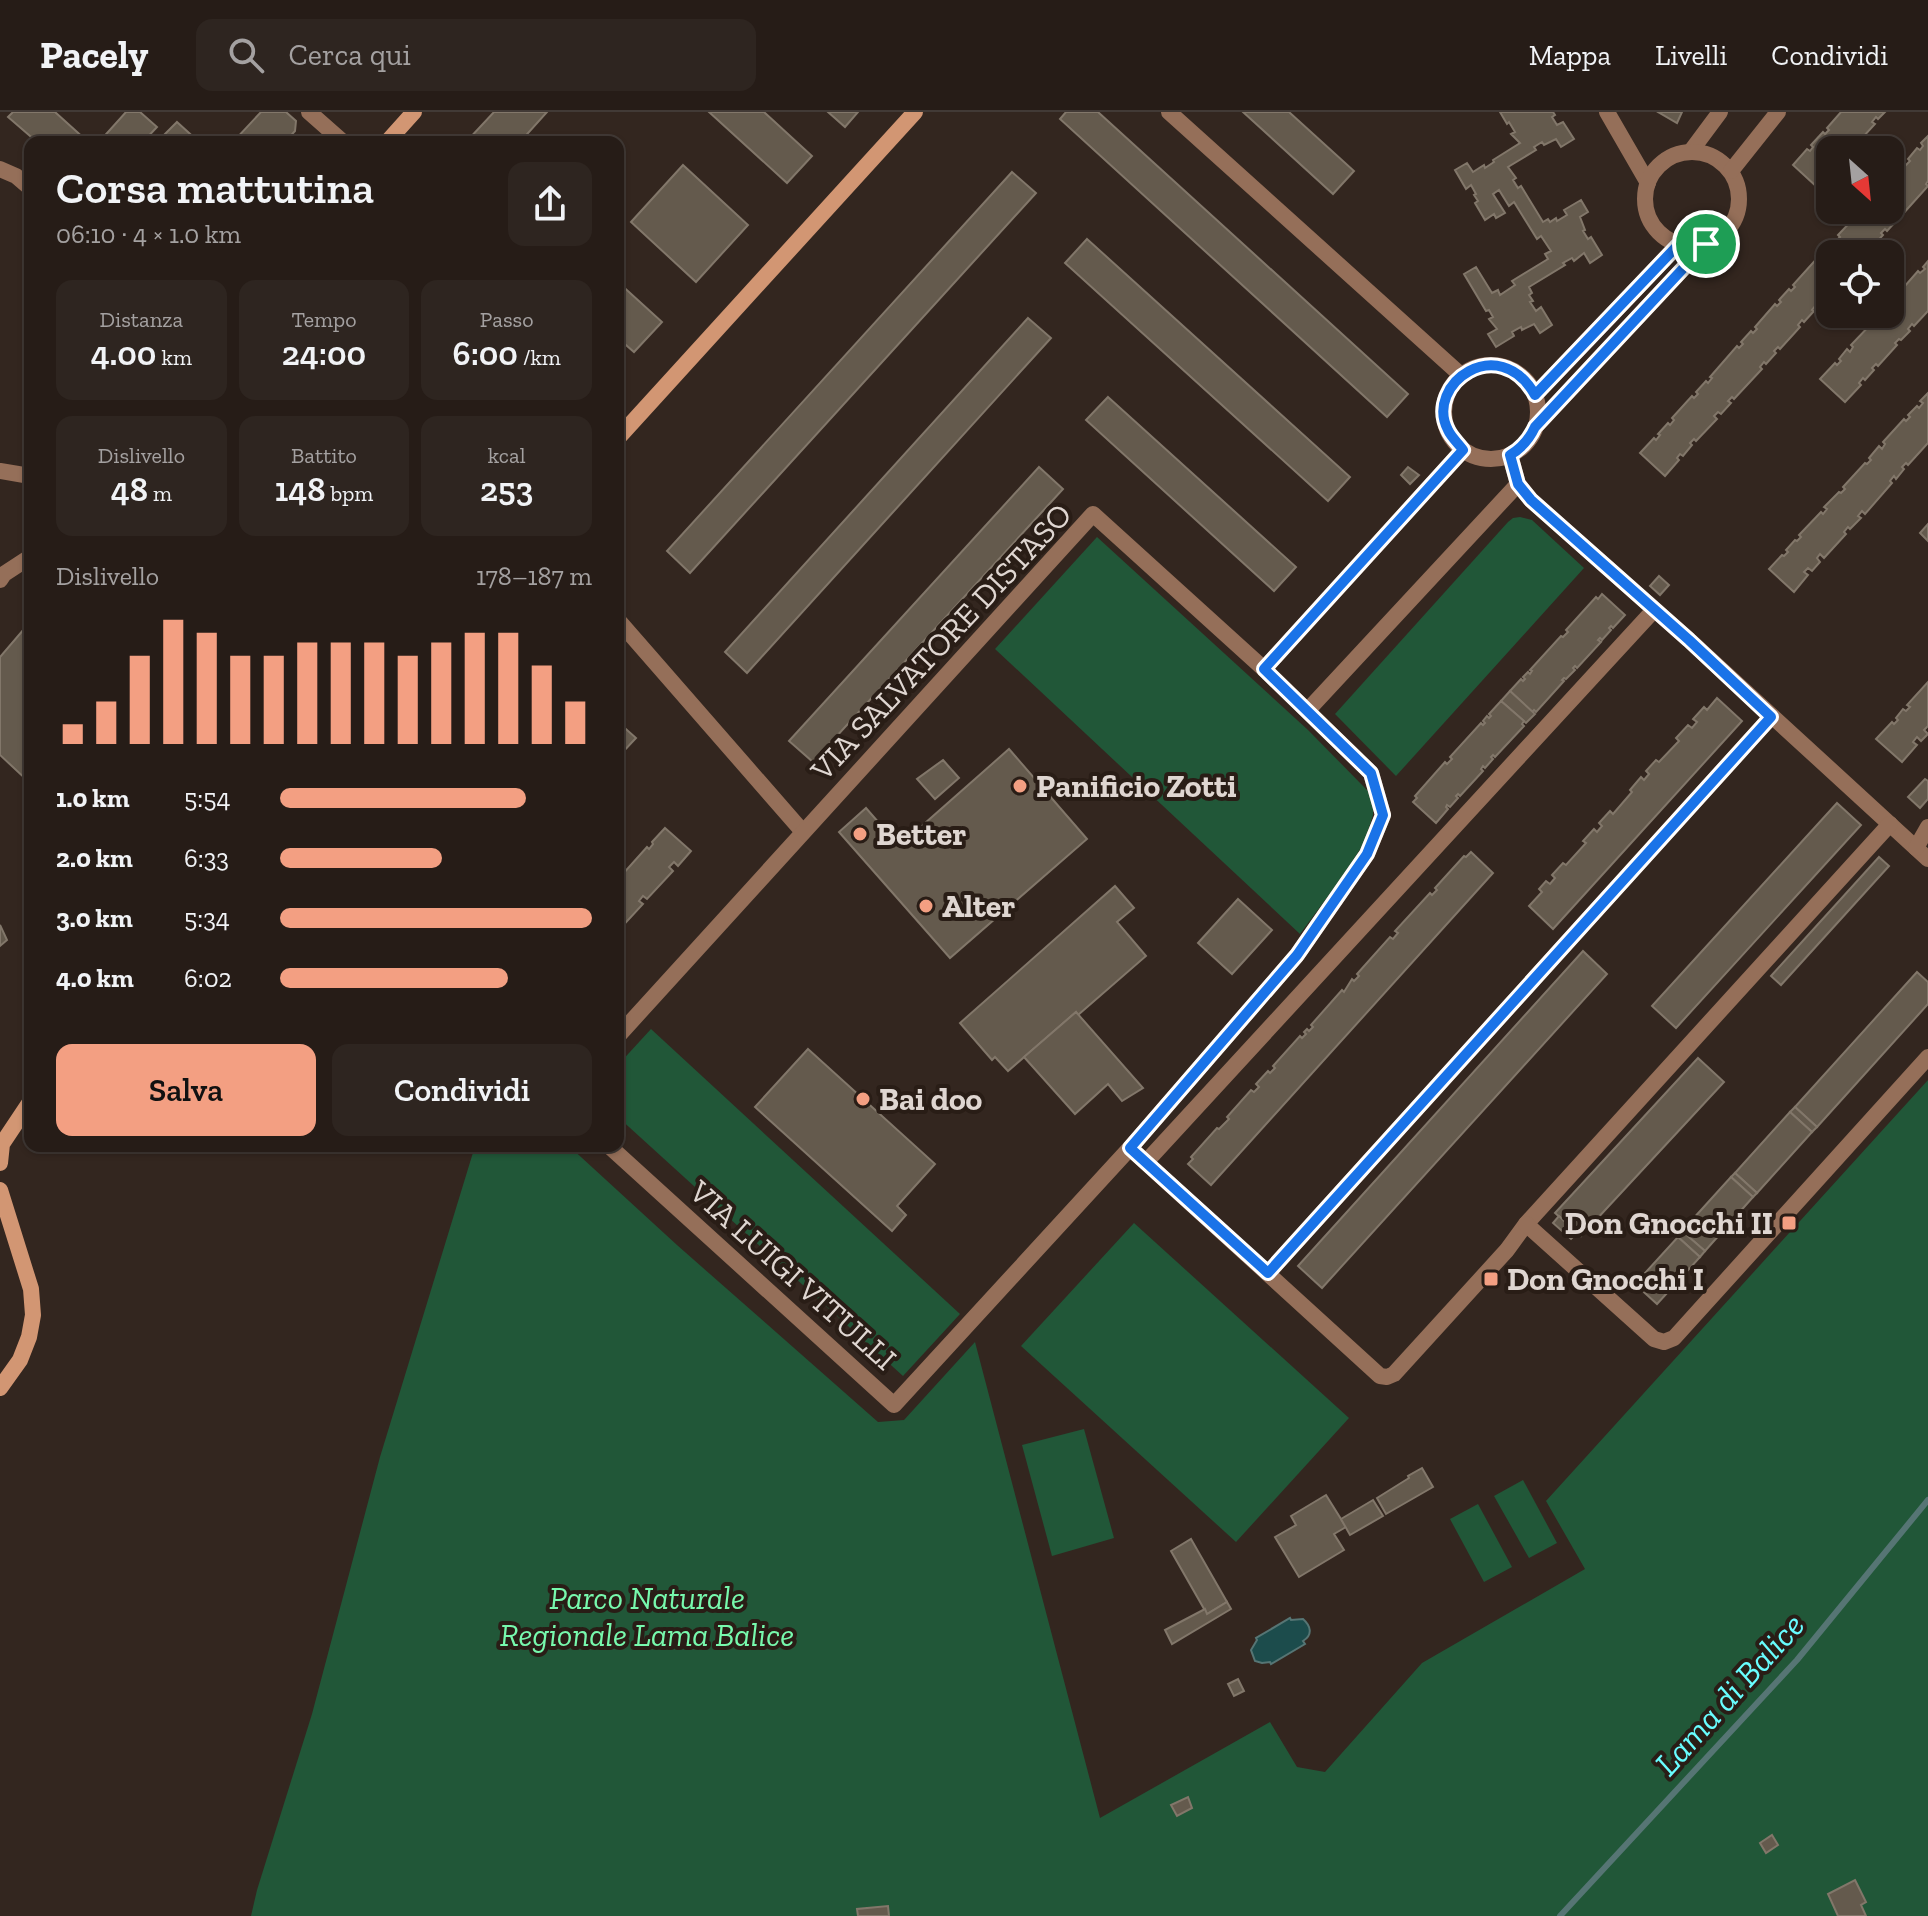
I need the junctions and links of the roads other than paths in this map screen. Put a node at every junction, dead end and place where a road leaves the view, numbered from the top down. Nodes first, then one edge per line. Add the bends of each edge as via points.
1 (414, 112) edge
2 (915, 112) edge
3 (1169, 112) edge
4 (1607, 112) edge
5 (1720, 112) edge
6 (1778, 112) edge
7 (319, 115) edge
8 (338, 136) edge
9 (392, 136) edge
10 (1691, 151) junction
11 (0, 169) edge
12 (1731, 171) junction
13 (24, 183) edge
14 (1648, 183) junction
15 (1679, 244) junction
16 (1706, 244) junction
17 (1462, 376) junction
18 (1535, 395) junction
19 (1535, 427) junction
20 (624, 431) edge
21 (1463, 450) junction
22 (1510, 455) junction
23 (0, 471) edge
24 (24, 475) edge
25 (1518, 484) junction
26 (24, 561) edge
27 (0, 580) edge
28 (1654, 610) junction
29 (624, 627) edge
30 (1264, 669) junction
31 (1308, 710) junction
32 (1771, 717) junction
33 (1890, 824) junction
34 (1928, 827) edge
35 (803, 832) junction
36 (1922, 854) edge
37 (624, 1029) edge
38 (1928, 1057) edge
39 (24, 1111) edge
40 (1130, 1148) junction
41 (616, 1152) edge
42 (1146, 1162) junction
43 (0, 1163) edge
44 (0, 1190) edge
45 (1526, 1224) junction
46 (1268, 1273) junction
47 (0, 1388) edge

1 - 9 street
2 - 20 street
3 - 17 street
4 - 14 street
5 - 10 street
6 - 12 street
7 - 8 street
10 - 12 street via 1713,156
10 - 14 street via 1664,161
11 - 13 street
12 - 16 street via 1740,199 1737,213 1731,227
14 - 15 street via 1647,213 1654,227
15 - 16 street
15 - 18 street
16 - 19 street
17 - 18 street via 1489,365 1504,367 1528,382
17 - 21 street via 1452,387 1444,416
18 - 19 street
19 - 22 street via 1530,439
21 - 22 street via 1481,458
21 - 30 street
22 - 25 street
23 - 24 street
25 - 28 street
25 - 31 street
26 - 27 street
28 - 32 street
28 - 42 street
29 - 35 street
30 - 31 street, VIA SALVATORE DISTASO
30 - 35 street, VIA SALVATORE DISTASO via 1093,514
31 - 40 street, VIA SALVATORE DISTASO via 1371,773 1383,815 1373,841 1297,955
32 - 33 street
32 - 46 street
33 - 36 street
33 - 45 street
34 - 36 street
35 - 37 street, VIA SALVATORE DISTASO
38 - 45 street via 1674,1338 1654,1339
39 - 43 street via 2,1144
40 - 41 street, VIA LUIGI VITULLI via 894,1405
40 - 42 street
42 - 46 street
44 - 47 street via 31,1289 33,1315 20,1360
45 - 46 street via 1387,1377

